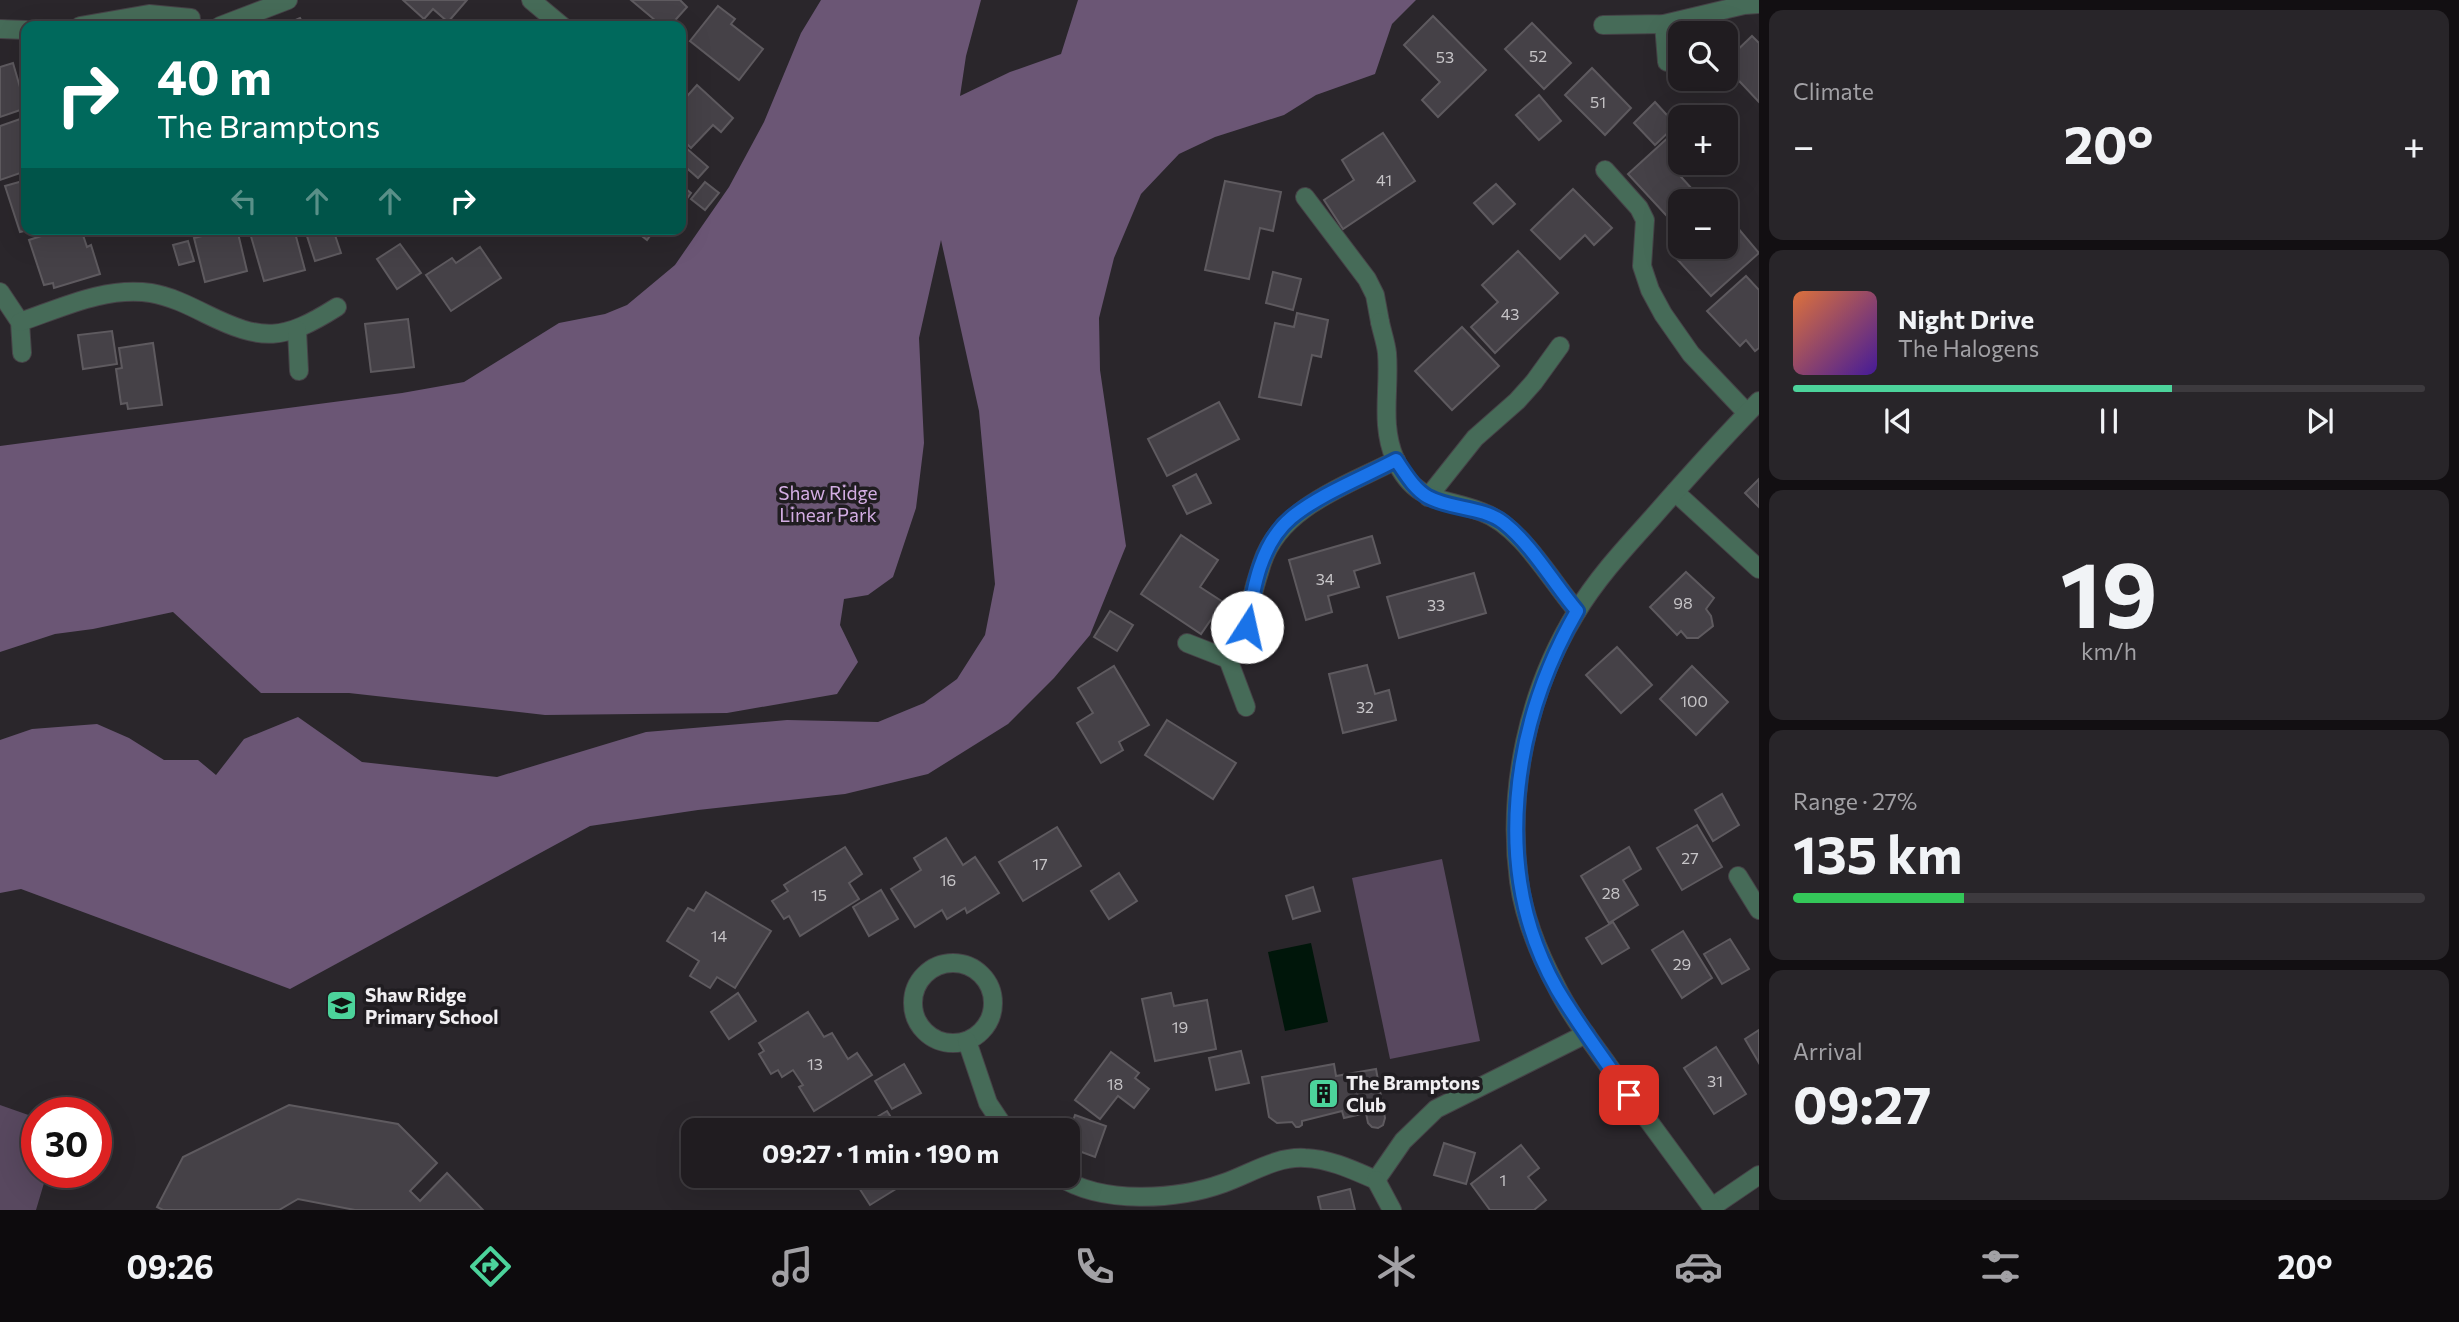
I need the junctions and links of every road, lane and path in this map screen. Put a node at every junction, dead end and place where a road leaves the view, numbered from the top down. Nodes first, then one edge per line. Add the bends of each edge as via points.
1 (288, 0) edge
2 (531, 0) edge
3 (1759, 4) edge
4 (148, 7) edge
5 (98, 21) edge
6 (194, 21) edge
7 (233, 21) edge
8 (556, 21) edge
9 (1664, 24) junction
10 (1603, 25) dead end
11 (0, 29) edge
12 (21, 30) edge
13 (1667, 62) dead end
14 (1605, 170) dead end
15 (1305, 197) dead end
16 (0, 292) edge
17 (337, 307) dead end
18 (20, 322) junction
19 (297, 330) junction
20 (1560, 346) dead end
21 (22, 354) dead end
22 (299, 371) dead end
23 (1753, 407) edge
24 (1396, 460) junction
25 (1675, 492) junction
26 (1428, 497) junction
27 (1759, 569) edge
28 (1577, 611) junction
29 (1187, 643) dead end
30 (1228, 659) junction
31 (1246, 707) dead end
32 (1738, 876) dead end
33 (1759, 910) edge
34 (1586, 1034) junction
35 (967, 1041) junction
36 (998, 1118) edge
37 (1759, 1175) edge
38 (1376, 1180) junction
39 (1080, 1186) edge
40 (1713, 1209) edge
41 (1392, 1210) edge

1 - 7 street
2 - 8 street
3 - 9 street
4 - 5 street
4 - 6 street
9 - 10 street
9 - 13 street
11 - 12 street
14 - 23 street via 1646,220 1642,266 1669,323 1691,354
15 - 24 street via 1375,295 1387,352 1387,434
16 - 18 street
17 - 19 street
18 - 19 street via 102,295 137,292 171,299 254,334
18 - 21 street
19 - 22 street
20 - 26 street via 1534,382 1475,438
23 - 25 street
24 - 26 street
24 - 30 street via 1289,519 1264,558 1247,627
25 - 27 street
25 - 28 street
26 - 28 street via 1483,512 1505,524
28 - 34 street via 1545,676 1525,741 1516,843 1528,920 1556,988
29 - 30 street
30 - 31 street
32 - 33 street
34 - 38 street via 1436,1109 1403,1141
34 - 40 street
35 - 35 street via 939,1041 927,1034 913,1010 918,983 939,965 967,965 979,972 993,996 988,1023
35 - 36 street via 988,1103
37 - 40 street
38 - 39 street via 1341,1165 1305,1158 1270,1164 1190,1193 1149,1198
38 - 41 street

